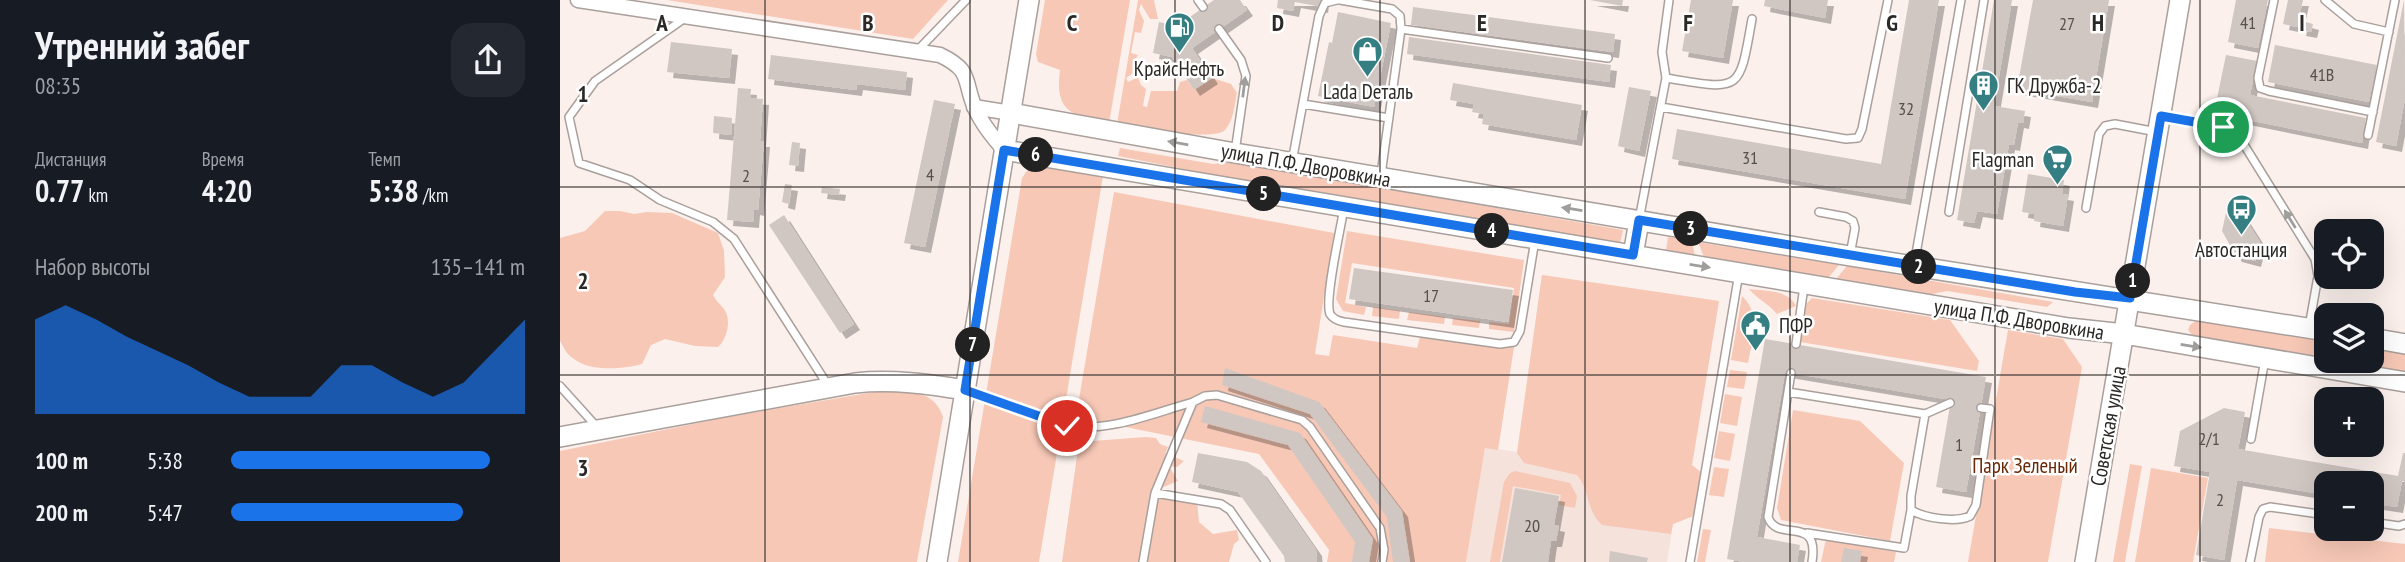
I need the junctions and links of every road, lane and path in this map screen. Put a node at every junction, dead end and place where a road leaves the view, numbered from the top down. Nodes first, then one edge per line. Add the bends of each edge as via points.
1 (578, 0) edge
2 (966, 0) edge
3 (1029, 0) edge
4 (1198, 0) edge
5 (1338, 0) edge
6 (1669, 0) edge
7 (1888, 0) edge
8 (1961, 0) edge
9 (1984, 0) edge
10 (2180, 0) edge
11 (2274, 0) edge
12 (2325, 0) edge
13 (2395, 0) edge
14 (1203, 8) dead end
15 (686, 18) junction
16 (1752, 19) dead end
17 (1219, 29) dead end
18 (1401, 29) junction
19 (2389, 32) junction
20 (918, 51) junction
21 (1608, 58) dead end
22 (1666, 78) junction
23 (1303, 104) junction
24 (974, 107) junction
25 (1661, 107) junction
26 (2373, 112) junction
27 (1011, 113) junction
28 (1389, 118) junction
29 (2159, 124) junction
30 (2368, 135) dead end
31 (1004, 150) junction
32 (1235, 153) junction
33 (1292, 163) junction
34 (1380, 177) junction
35 (1345, 207) junction
36 (2086, 208) dead end
37 (1819, 212) dead end
38 (1949, 212) dead end
39 (1639, 220) junction
40 (1535, 238) junction
41 (1633, 255) junction
42 (1850, 256) junction
43 (1914, 266) junction
44 (1739, 273) junction
45 (1804, 284) junction
46 (2130, 298) junction
47 (2317, 303) edge
48 (2314, 329) edge
49 (2123, 334) junction
50 (2384, 340) edge
51 (1796, 344) dead end
52 (2405, 344) edge
53 (2265, 358) junction
54 (1791, 373) dead end
55 (2405, 382) edge
56 (560, 386) edge
57 (830, 387) junction
58 (965, 390) junction
59 (1788, 392) junction
60 (1193, 402) junction
61 (1950, 403) dead end
62 (1981, 408) dead end
63 (1925, 414) junction
64 (599, 430) junction
65 (560, 437) edge
66 (2251, 439) dead end
67 (1155, 493) junction
68 (1911, 510) junction
69 (2314, 513) edge
70 (2384, 524) edge
71 (2405, 524) edge
72 (1803, 533) junction
73 (937, 562) edge
74 (1143, 562) edge
75 (1266, 562) edge
76 (1382, 562) edge
77 (1690, 562) edge
78 (1812, 562) edge
79 (2085, 562) edge
80 (2250, 562) edge

1 - 15 street
2 - 20 lane
3 - 27 street
4 - 14 lane
5 - 18 lane via 1392,9 1400,16
5 - 23 lane via 1325,3 1319,16
6 - 22 lane via 1663,43
7 - 25 lane via 1858,138
8 - 43 lane
9 - 38 lane
10 - 29 street, Советская улица
11 - 26 lane via 2258,78 2260,88
12 - 19 lane via 2354,24
13 - 19 lane
15 - 20 street
15 - 57 lane via 595,81 569,117 579,163 630,180 660,200 713,222 734,239
16 - 22 lane via 1741,74 1731,83 1719,86
32 -> 17 lane via 1245,76 1241,60
18 - 21 lane
18 - 28 lane
19 - 26 lane
20 - 24 street via 957,63 967,78
22 - 25 lane
23 - 28 lane
23 - 33 lane
24 - 27 street, улица П.Ф. Дворовкина
24 - 31 street
25 - 39 lane
26 - 30 lane
27 - 31 street
32 -> 27 street, улица П.Ф. Дворовкина
28 - 34 lane
29 - 36 lane via 2115,124 2098,134
29 - 46 street, Советская улица
47 -> 29 lane via 2315,259 2238,135 2223,127
31 - 35 street, улица П.Ф. Дворовкина
31 - 58 street
32 - 33 street, улица П.Ф. Дворовкина
33 - 34 street, улица П.Ф. Дворовкина
39 -> 34 street, улица П.Ф. Дворовкина
35 - 40 street, улица П.Ф. Дворовкина
35 - 40 lane via 1328,299 1331,315 1344,322 1500,344 1514,342 1520,331
37 - 42 lane via 1853,221
39 - 41 street
39 - 42 street, улица П.Ф. Дворовкина
40 - 41 street, улица П.Ф. Дворовкина
41 -> 44 street, улица П.Ф. Дворовкина
42 - 43 street, улица П.Ф. Дворовкина
43 - 46 street, улица П.Ф. Дворовкина
44 - 45 street, улица П.Ф. Дворовкина
44 - 77 lane
45 - 49 street, улица П.Ф. Дворовкина
45 - 51 lane
46 - 48 street, улица П.Ф. Дворовкина
46 - 49 street, Советская улица
49 -> 53 street, улица П.Ф. Дворовкина
49 - 79 street, Советская улица
50 - 52 street
53 - 55 street, улица П.Ф. Дворовкина
53 - 66 lane
54 - 59 lane
56 - 64 lane
57 - 58 street via 883,380
57 - 64 street
58 - 60 lane via 1083,428 1107,427
58 - 73 street
59 - 63 lane
59 - 72 lane via 1768,517 1775,527
60 - 67 lane
60 - 76 lane via 1217,395 1302,419 1380,528
61 - 63 lane
62 - 68 lane via 1990,410 1973,512 1956,519
63 - 68 lane
64 - 65 street
67 - 74 lane
67 - 75 lane via 1222,504
68 - 72 lane via 1904,548
69 - 80 lane via 2263,509
70 - 71 lane
72 - 78 lane via 1813,544

